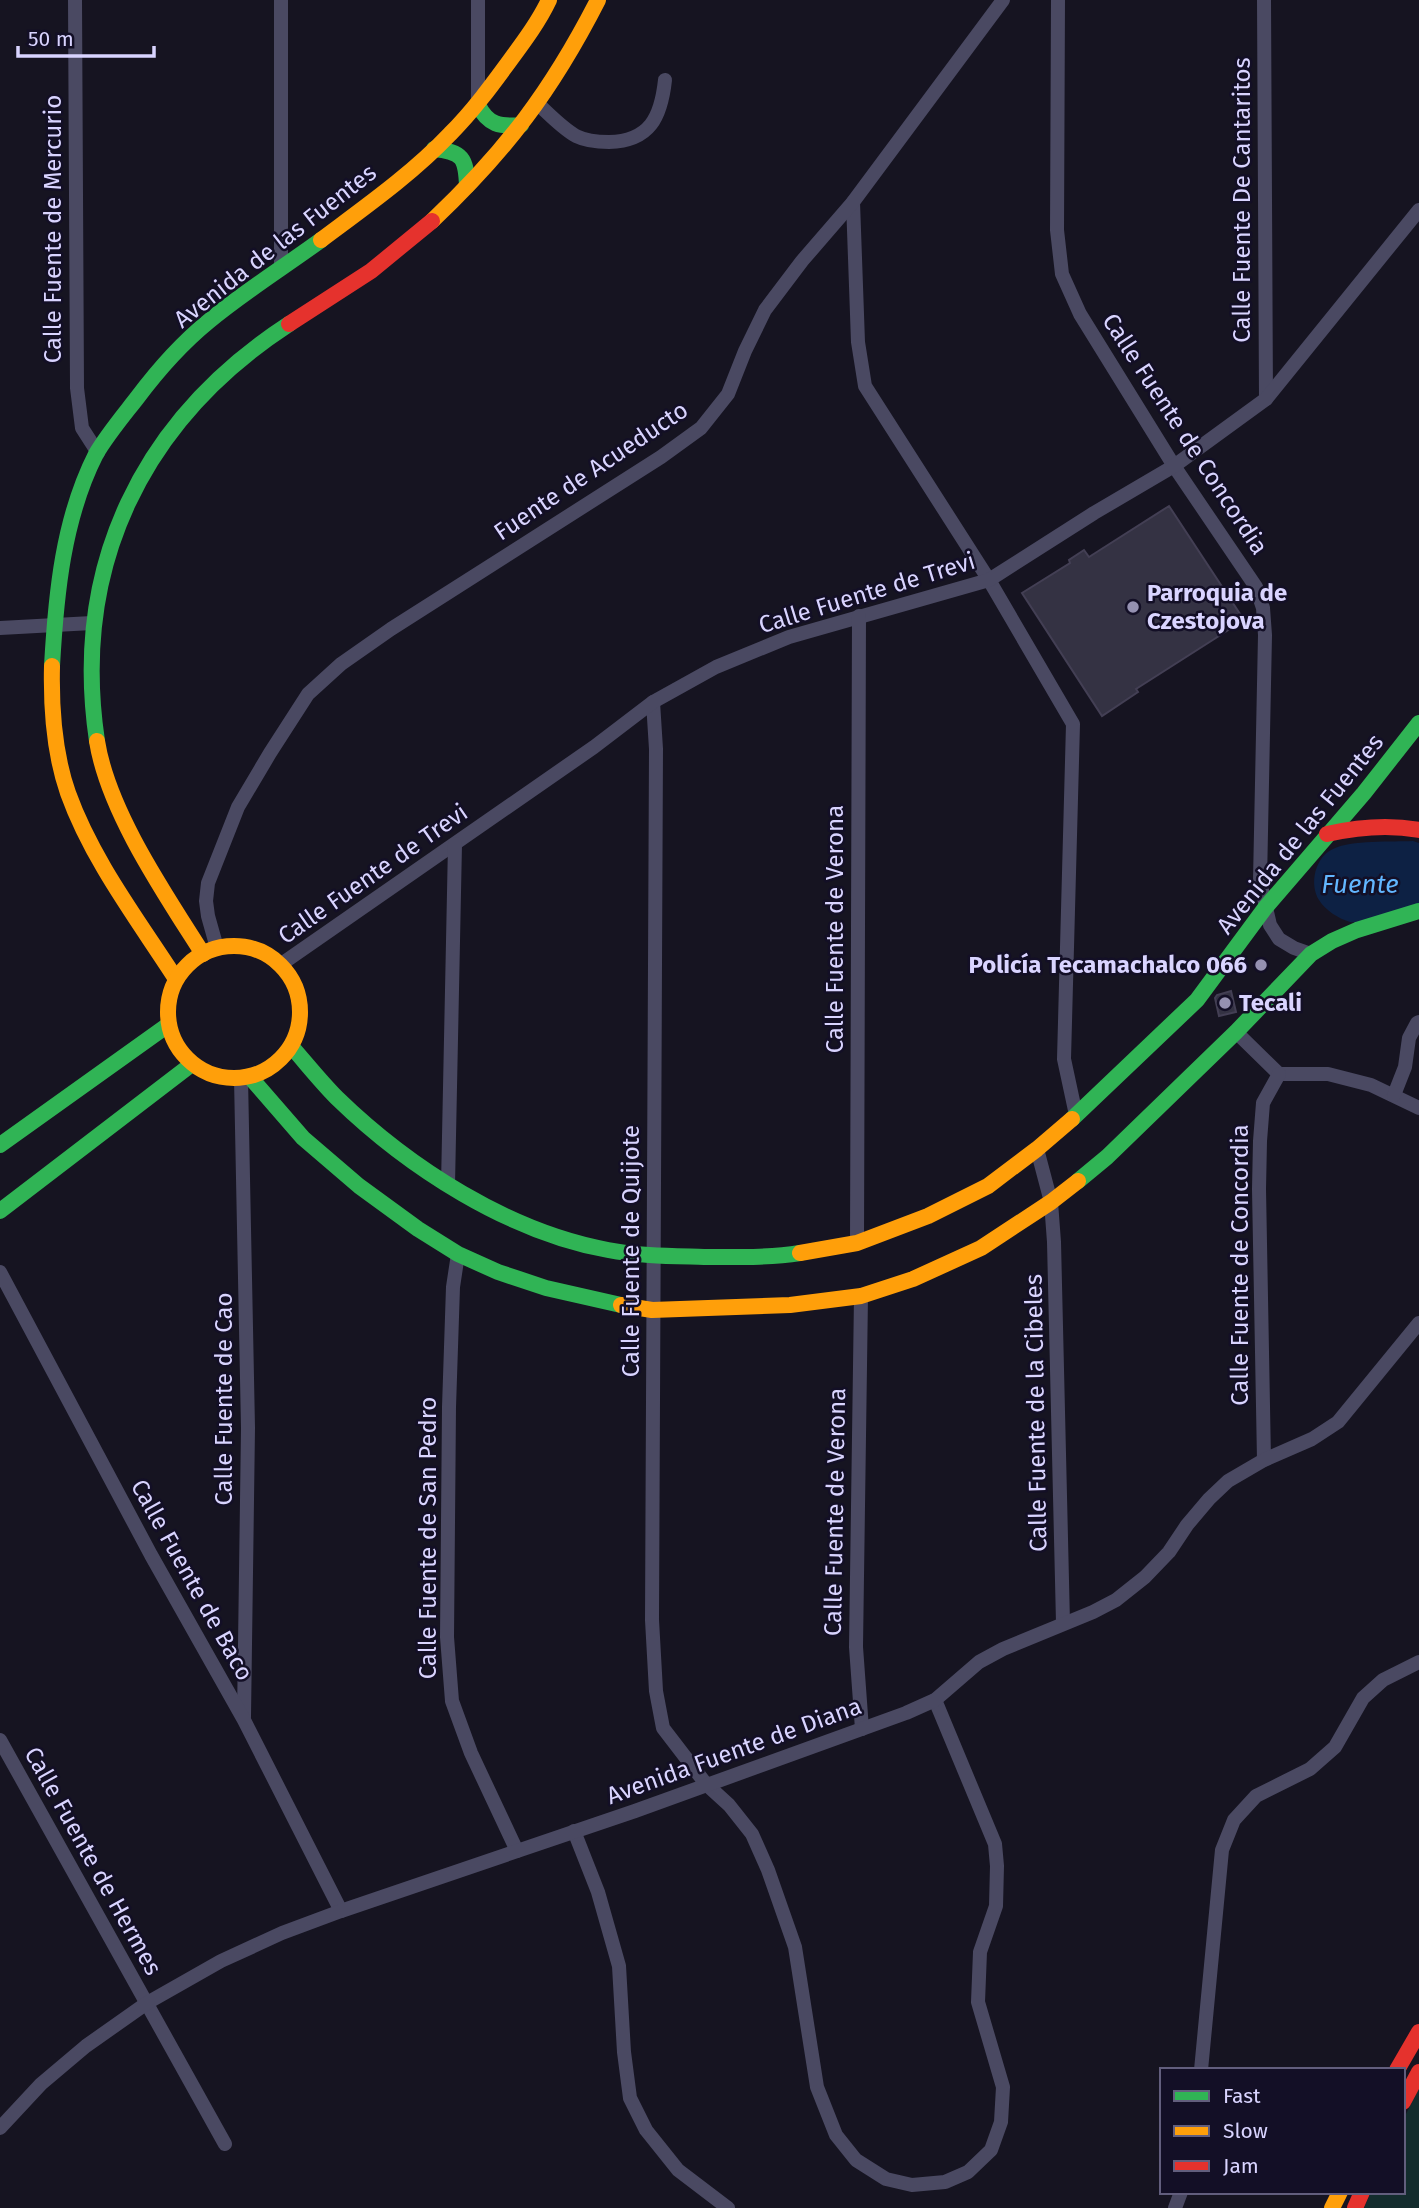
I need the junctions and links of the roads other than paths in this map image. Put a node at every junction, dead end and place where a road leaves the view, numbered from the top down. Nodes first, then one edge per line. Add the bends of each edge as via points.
1 (75, 0) edge
2 (281, 0) edge
3 (478, 0) edge
4 (549, 0) edge
5 (598, 0) edge
6 (1003, 0) edge
7 (1058, 0) edge
8 (1264, 0) edge
9 (665, 80) dead end
10 (538, 104) junction
11 (478, 105) junction
12 (521, 124) junction
13 (435, 149) junction
14 (467, 186) junction
15 (853, 202) junction
16 (1419, 210) edge
17 (281, 268) junction
18 (1266, 399) junction
19 (98, 453) junction
20 (1174, 466) junction
21 (989, 580) junction
22 (859, 616) junction
23 (92, 623) junction
24 (54, 625) junction
25 (0, 628) edge
26 (653, 702) junction
27 (1419, 723) edge
28 (1419, 830) edge
29 (1327, 834) junction
30 (455, 844) junction
31 (1265, 908) junction
32 (1419, 911) edge
33 (210, 951) junction
34 (1311, 954) junction
35 (281, 965) junction
36 (176, 979) junction
37 (1419, 1022) edge
38 (169, 1025) junction
39 (1236, 1032) junction
40 (291, 1046) junction
41 (192, 1064) junction
42 (1279, 1074) junction
43 (245, 1077) junction
44 (1394, 1095) junction
45 (1419, 1108) edge
46 (1076, 1115) junction
47 (0, 1145) edge
48 (1037, 1149) junction
49 (448, 1185) junction
50 (1051, 1202) junction
51 (0, 1211) edge
52 (857, 1243) junction
53 (457, 1254) junction
54 (653, 1256) junction
55 (0, 1272) edge
56 (861, 1296) junction
57 (652, 1310) junction
58 (1419, 1323) edge
59 (1264, 1460) junction
60 (1063, 1623) junction
61 (1419, 1662) edge
62 (936, 1700) junction
63 (244, 1720) junction
64 (862, 1729) junction
65 (0, 1740) edge
66 (706, 1784) junction
67 (574, 1831) junction
68 (517, 1851) junction
69 (341, 1911) junction
70 (146, 2003) junction
71 (1419, 2032) edge
72 (1201, 2068) edge
73 (1398, 2068) edge
74 (1419, 2072) edge
75 (1405, 2098) edge
76 (0, 2128) edge
77 (225, 2144) dead end
78 (728, 2208) edge

1 - 19 street, Calle Fuente de Mercurio via 77,388 82,428
2 - 17 street
3 - 11 street
4 - 11 main road, Avenida de las Fuentes
5 - 10 main road
6 - 15 street, Fuente de Acueducto
7 - 20 street, Calle Fuente de Concordia via 1057,229 1062,274 1080,314
8 - 18 street, Calle Fuente De Cantaritos
9 - 10 street via 651,126 614,142 578,137
10 - 12 main road
11 - 12 main road via 493,124
11 - 13 main road, Avenida de las Fuentes
12 - 14 main road
13 - 14 main road via 463,157
13 - 17 main road, Avenida de las Fuentes
14 - 23 main road via 412,240 238,361 184,415 154,451 130,492 112,535
15 - 21 street via 858,342 865,386
15 - 33 street, Fuente de Acueducto via 765,310 728,394 701,428 391,629 308,694 238,807 208,883
16 - 18 street, Calle Fuente de Trevi
17 - 19 main road, Avenida de las Fuentes via 188,339 142,390
18 - 20 street, Calle Fuente de Trevi
19 - 24 main road, Avenida de las Fuentes via 67,534
20 - 21 street, Calle Fuente de Trevi
20 - 31 street, Calle Fuente de Concordia via 1256,587 1263,608 1259,863
21 - 22 street, Calle Fuente de Trevi
21 - 46 street via 1073,724 1065,1059
22 - 26 street, Calle Fuente de Trevi via 789,637 716,667
22 - 52 street, Calle Fuente de Verona
23 - 24 street
23 - 33 main road via 91,690 104,774 141,854
24 - 25 street
24 - 36 main road, Avenida de las Fuentes via 54,734 67,791 91,840
26 - 30 street, Calle Fuente de Trevi
26 - 54 street, Calle Fuente de Quijote
27 - 29 main road, Avenida de las Fuentes
28 - 29 main road via 1362,826
29 - 31 main road, Avenida de las Fuentes
30 - 35 street, Calle Fuente de Trevi
30 - 49 street
31 - 34 street, Calle Fuente de Concordia via 1279,939
31 - 46 main road, Avenida de las Fuentes via 1197,1000
32 - 34 main road via 1357,930
33 - 35 main road via 234,946 251,949
33 - 36 main road
34 - 39 main road
35 - 40 main road via 298,995 298,1030
36 - 38 main road via 168,1001
37 - 44 street via 1409,1038 1405,1067
38 - 41 main road via 177,1047
38 - 47 main road
39 - 42 street
39 - 50 main road via 1107,1157
40 - 43 main road via 267,1070
40 - 49 main road, Avenida de las Fuentes via 377,1134
41 - 43 main road via 223,1078
41 - 51 main road
42 - 44 street via 1328,1074
42 - 59 street, Calle Fuente de Concordia via 1263,1103 1260,1140
43 - 53 main road via 359,1186
43 - 63 street, Calle Fuente de Cao via 248,1428
44 - 45 street
46 - 48 main road, Avenida de las Fuentes
48 - 50 street, Calle Fuente de la Cibeles
48 - 52 main road, Avenida de las Fuentes via 988,1186 928,1216
49 - 54 main road, Avenida de las Fuentes via 500,1215 552,1235
50 - 56 main road via 981,1248 913,1279
50 - 60 street, Calle Fuente de la Cibeles
52 - 54 main road, Avenida de las Fuentes via 796,1254
53 - 57 main road via 546,1288
53 - 68 street, Calle Fuente de San Pedro via 449,1420 447,1637 452,1701
54 - 57 street, Calle Fuente de Quijote
55 - 63 street, Calle Fuente de Baco
56 - 57 main road via 790,1305
56 - 64 street, Calle Fuente de Verona via 856,1647
57 - 66 street, Calle Fuente de Quijote via 656,1691 663,1728
58 - 59 street, Avenida Fuente de Diana via 1338,1422 1312,1440
59 - 60 street, Avenida Fuente de Diana via 1228,1481 1209,1499 1145,1577 1116,1600
60 - 62 street, Avenida Fuente de Diana via 979,1662
61 - 72 street via 1383,1680 1363,1698 1335,1747 1310,1769 1256,1796 1234,1820 1222,1850
62 - 64 street, Avenida Fuente de Diana
62 - 66 street, Calle Fuente de Quijote via 995,1844 996,1906 979,1952 978,2002 1003,2087 1001,2122 991,2150 968,2172 945,2182 912,2185 886,2179 856,2160 836,2135 817,2087 795,1947 768,1870 752,1834
63 - 69 street, Calle Fuente de Baco
64 - 66 street, Avenida Fuente de Diana
65 - 70 street, Calle Fuente de Hermes
66 - 67 street, Avenida Fuente de Diana
67 - 68 street, Avenida Fuente de Diana
67 - 78 street via 619,1966 630,2098 646,2130 678,2170
68 - 69 street, Avenida Fuente de Diana
69 - 70 street, Avenida Fuente de Diana via 221,1961
70 - 76 street, Avenida Fuente de Diana via 41,2084
70 - 77 street, Calle Fuente de Hermes
71 - 73 main road
74 - 75 main road

